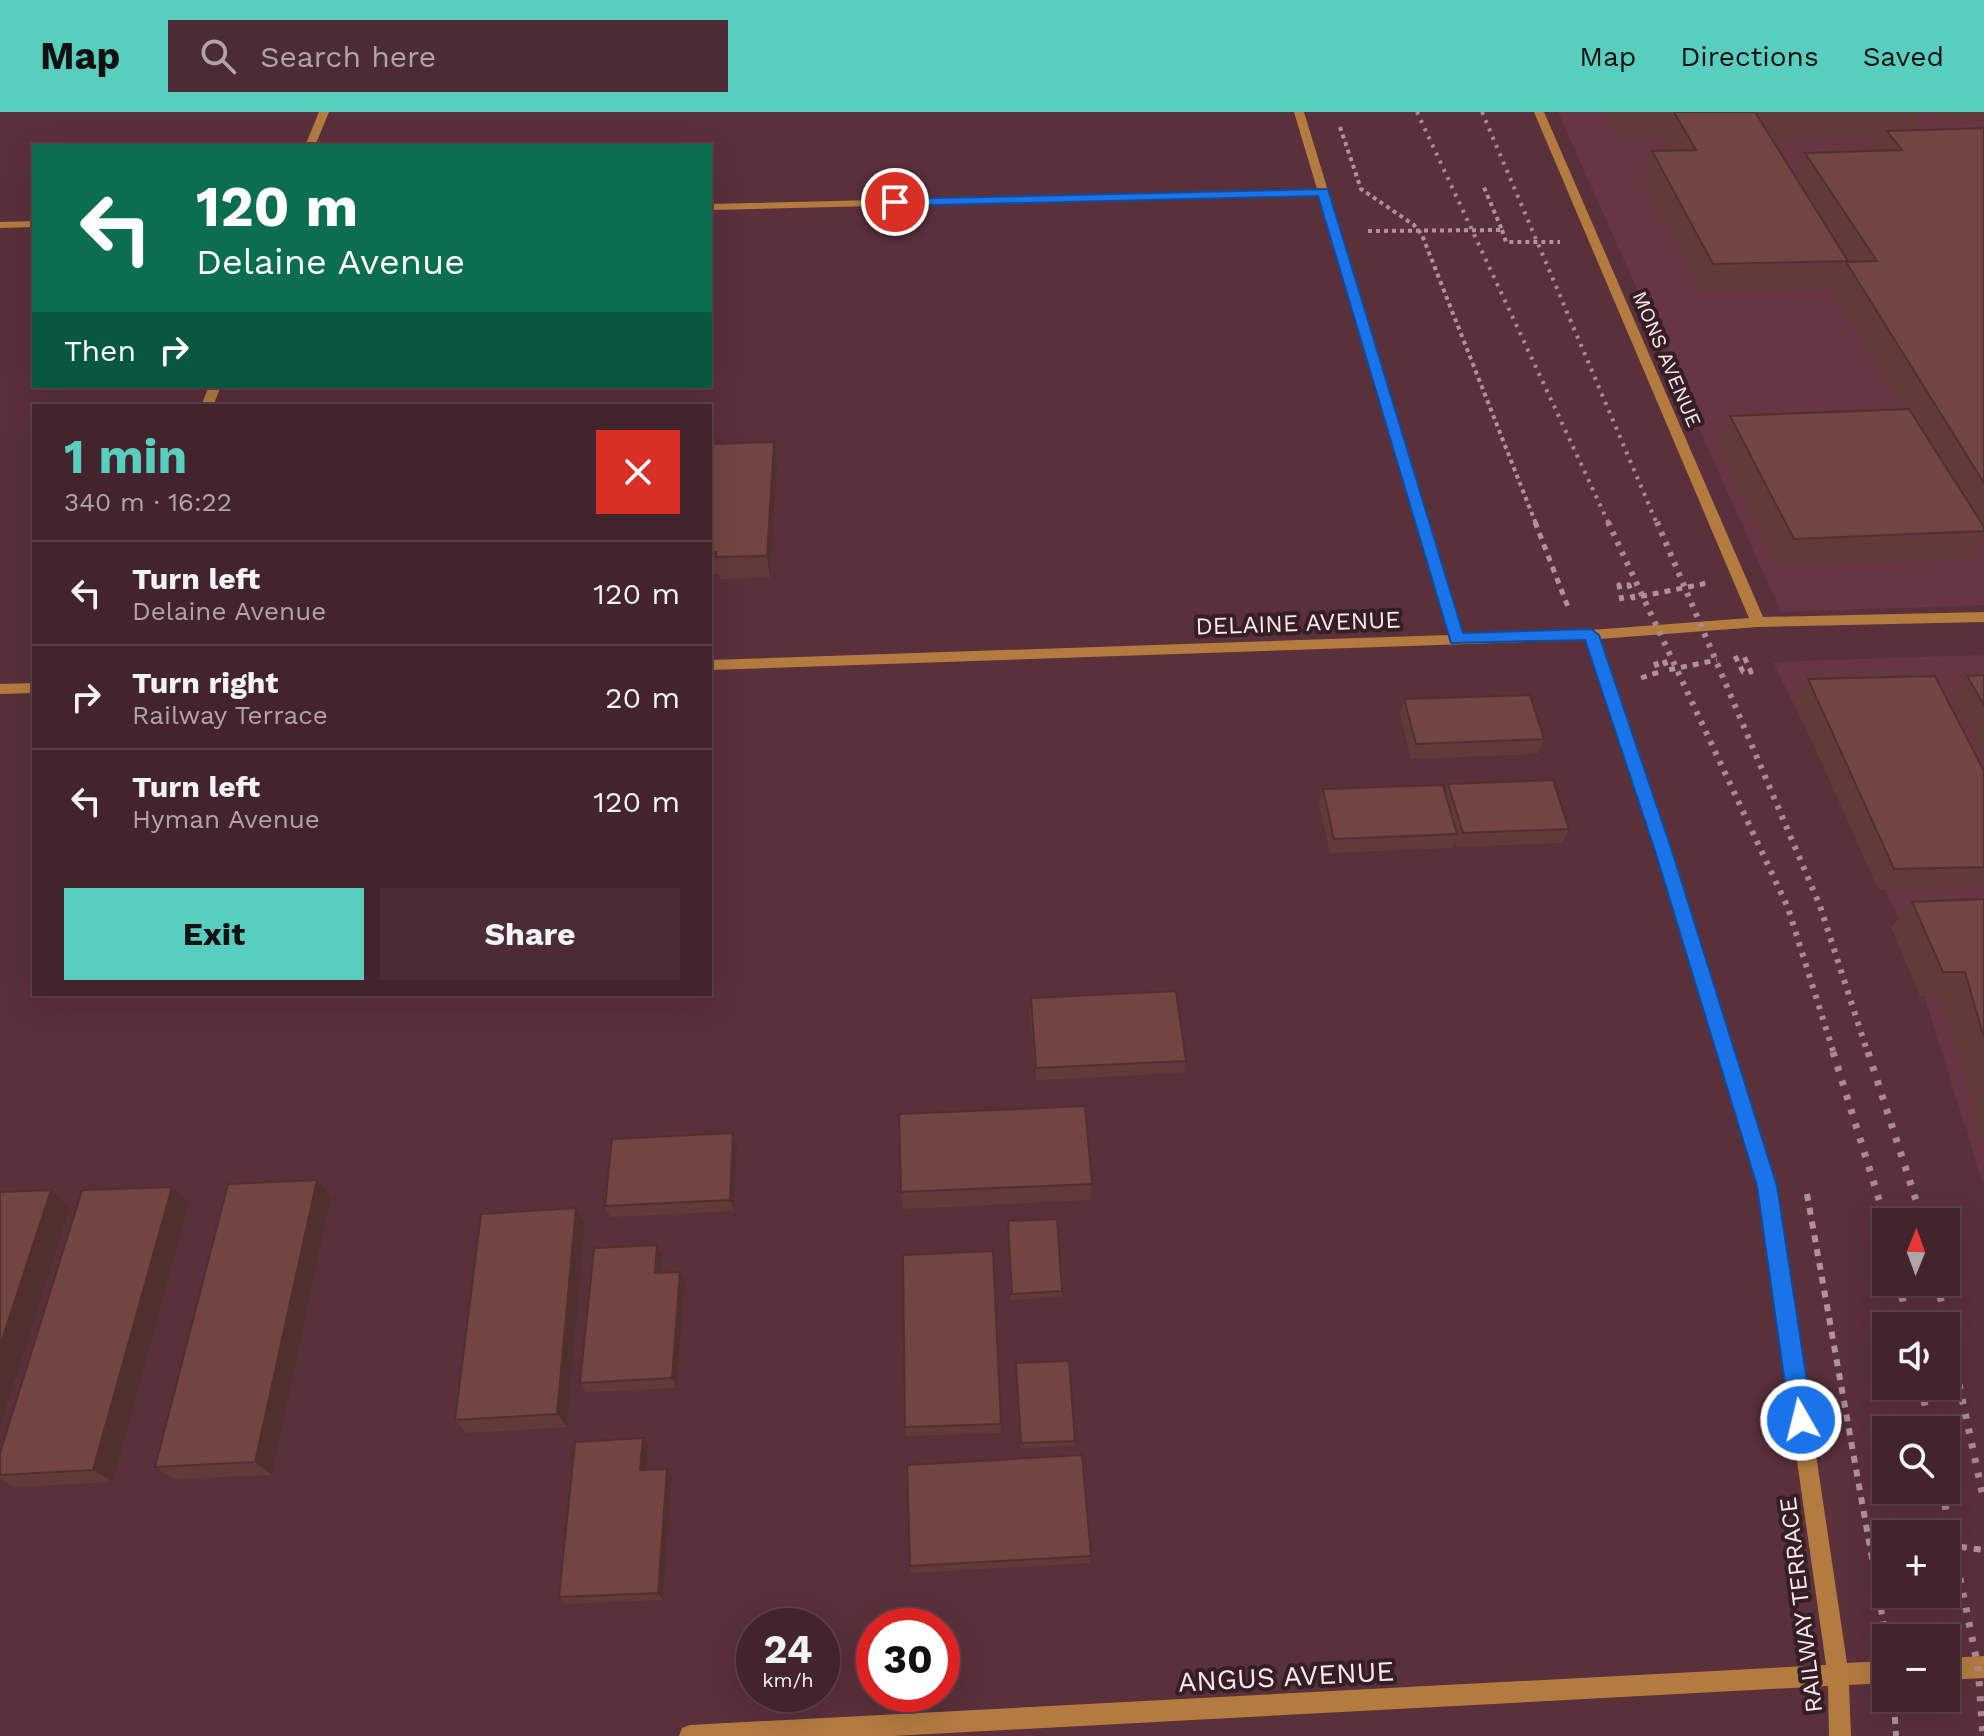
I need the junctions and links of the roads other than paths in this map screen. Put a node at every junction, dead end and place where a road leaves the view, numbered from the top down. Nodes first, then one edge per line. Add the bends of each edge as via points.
1 (324, 112) edge
2 (1299, 112) edge
3 (1539, 112) edge
4 (311, 144) edge
5 (1323, 192) junction
6 (712, 207) edge
7 (32, 224) edge
8 (0, 225) edge
9 (1984, 617) edge
10 (1758, 622) junction
11 (1591, 635) junction
12 (1457, 639) junction
13 (712, 665) edge
14 (32, 688) edge
15 (0, 689) edge
16 (1984, 1667) edge
17 (1960, 1668) edge
18 (1872, 1673) edge
19 (1838, 1675) junction
20 (690, 1736) edge
21 (1840, 1736) edge

1 - 4 street
2 - 5 street
3 - 10 street, MONS AVENUE
5 - 6 street
5 - 12 street
7 - 8 street
9 - 10 street, DELAINE AVENUE
10 - 11 street, DELAINE AVENUE
11 - 12 street, DELAINE AVENUE
11 - 19 street, RAILWAY TERRACE via 1767,1186
12 - 13 street, DELAINE AVENUE
14 - 15 street
16 - 17 street
18 - 19 street, ANGUS AVENUE
19 - 20 street, ANGUS AVENUE
19 - 21 street, RAILWAY TERRACE

